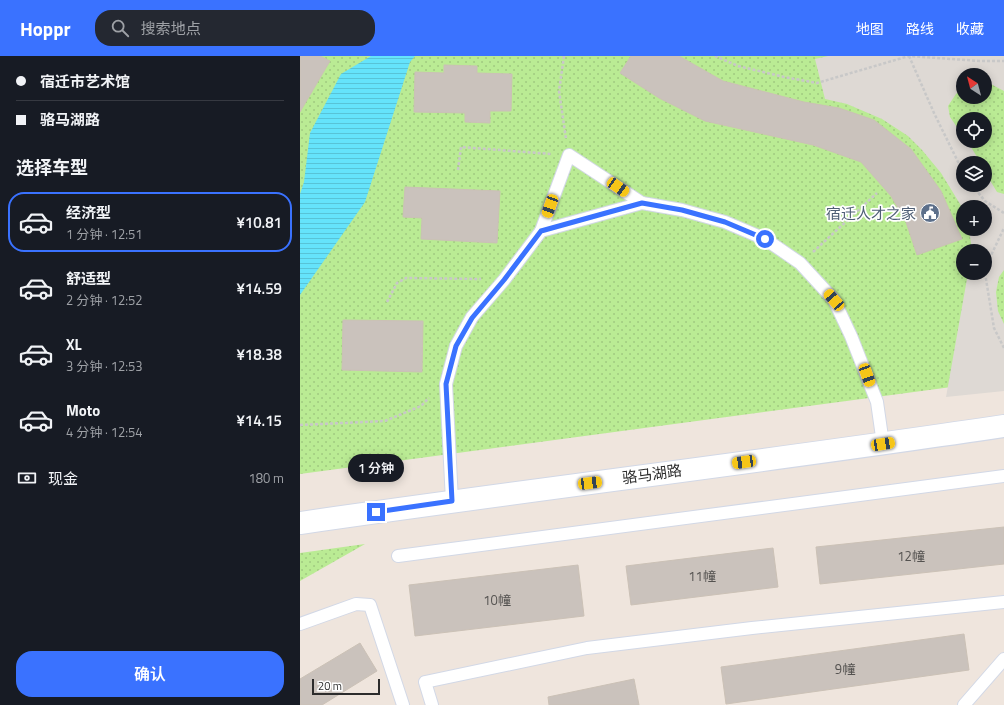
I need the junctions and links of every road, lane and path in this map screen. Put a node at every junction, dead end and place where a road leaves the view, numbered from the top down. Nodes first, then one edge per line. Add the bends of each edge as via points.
1 (564, 56) edge
2 (715, 56) edge
3 (909, 56) edge
4 (1004, 61) edge
5 (569, 155) junction
6 (956, 158) edge
7 (458, 170) dead end
8 (977, 192) edge
9 (877, 193) dead end
10 (642, 203) junction
11 (1004, 214) edge
12 (1004, 228) edge
13 (541, 231) junction
14 (992, 253) edge
15 (800, 263) junction
16 (504, 280) junction
17 (986, 280) edge
18 (387, 302) dead end
19 (1004, 348) edge
20 (446, 384) junction
21 (300, 425) edge
22 (1004, 426) edge
23 (883, 444) junction
24 (1004, 476) edge
25 (452, 501) junction
26 (300, 523) edge
27 (398, 556) dead end
28 (1004, 602) edge
29 (300, 624) edge
30 (1004, 659) edge
31 (403, 705) edge
32 (432, 705) edge
33 (964, 705) edge

1 - 5 path via 559,91
2 - 3 path via 738,66 817,83
3 - 4 path
3 - 6 path
5 - 7 path via 461,147
5 - 10 lane
5 - 13 lane
8 - 11 path via 985,202
9 - 15 path
10 - 13 lane
10 - 15 lane via 682,210 725,222 765,239
12 - 14 path
13 - 16 lane
15 - 23 lane via 834,300 852,336 877,402
16 - 18 path via 406,278 397,283
16 - 20 lane via 472,318 456,346
17 - 19 path via 994,328
20 - 21 path via 421,406 386,421
20 - 25 lane
22 - 23 street, 骆马湖路
23 - 25 street, 骆马湖路
24 - 27 lane
25 - 26 street, 骆马湖路
28 - 32 lane via 587,648 425,682
29 - 31 lane via 356,604 370,605
30 - 33 lane

